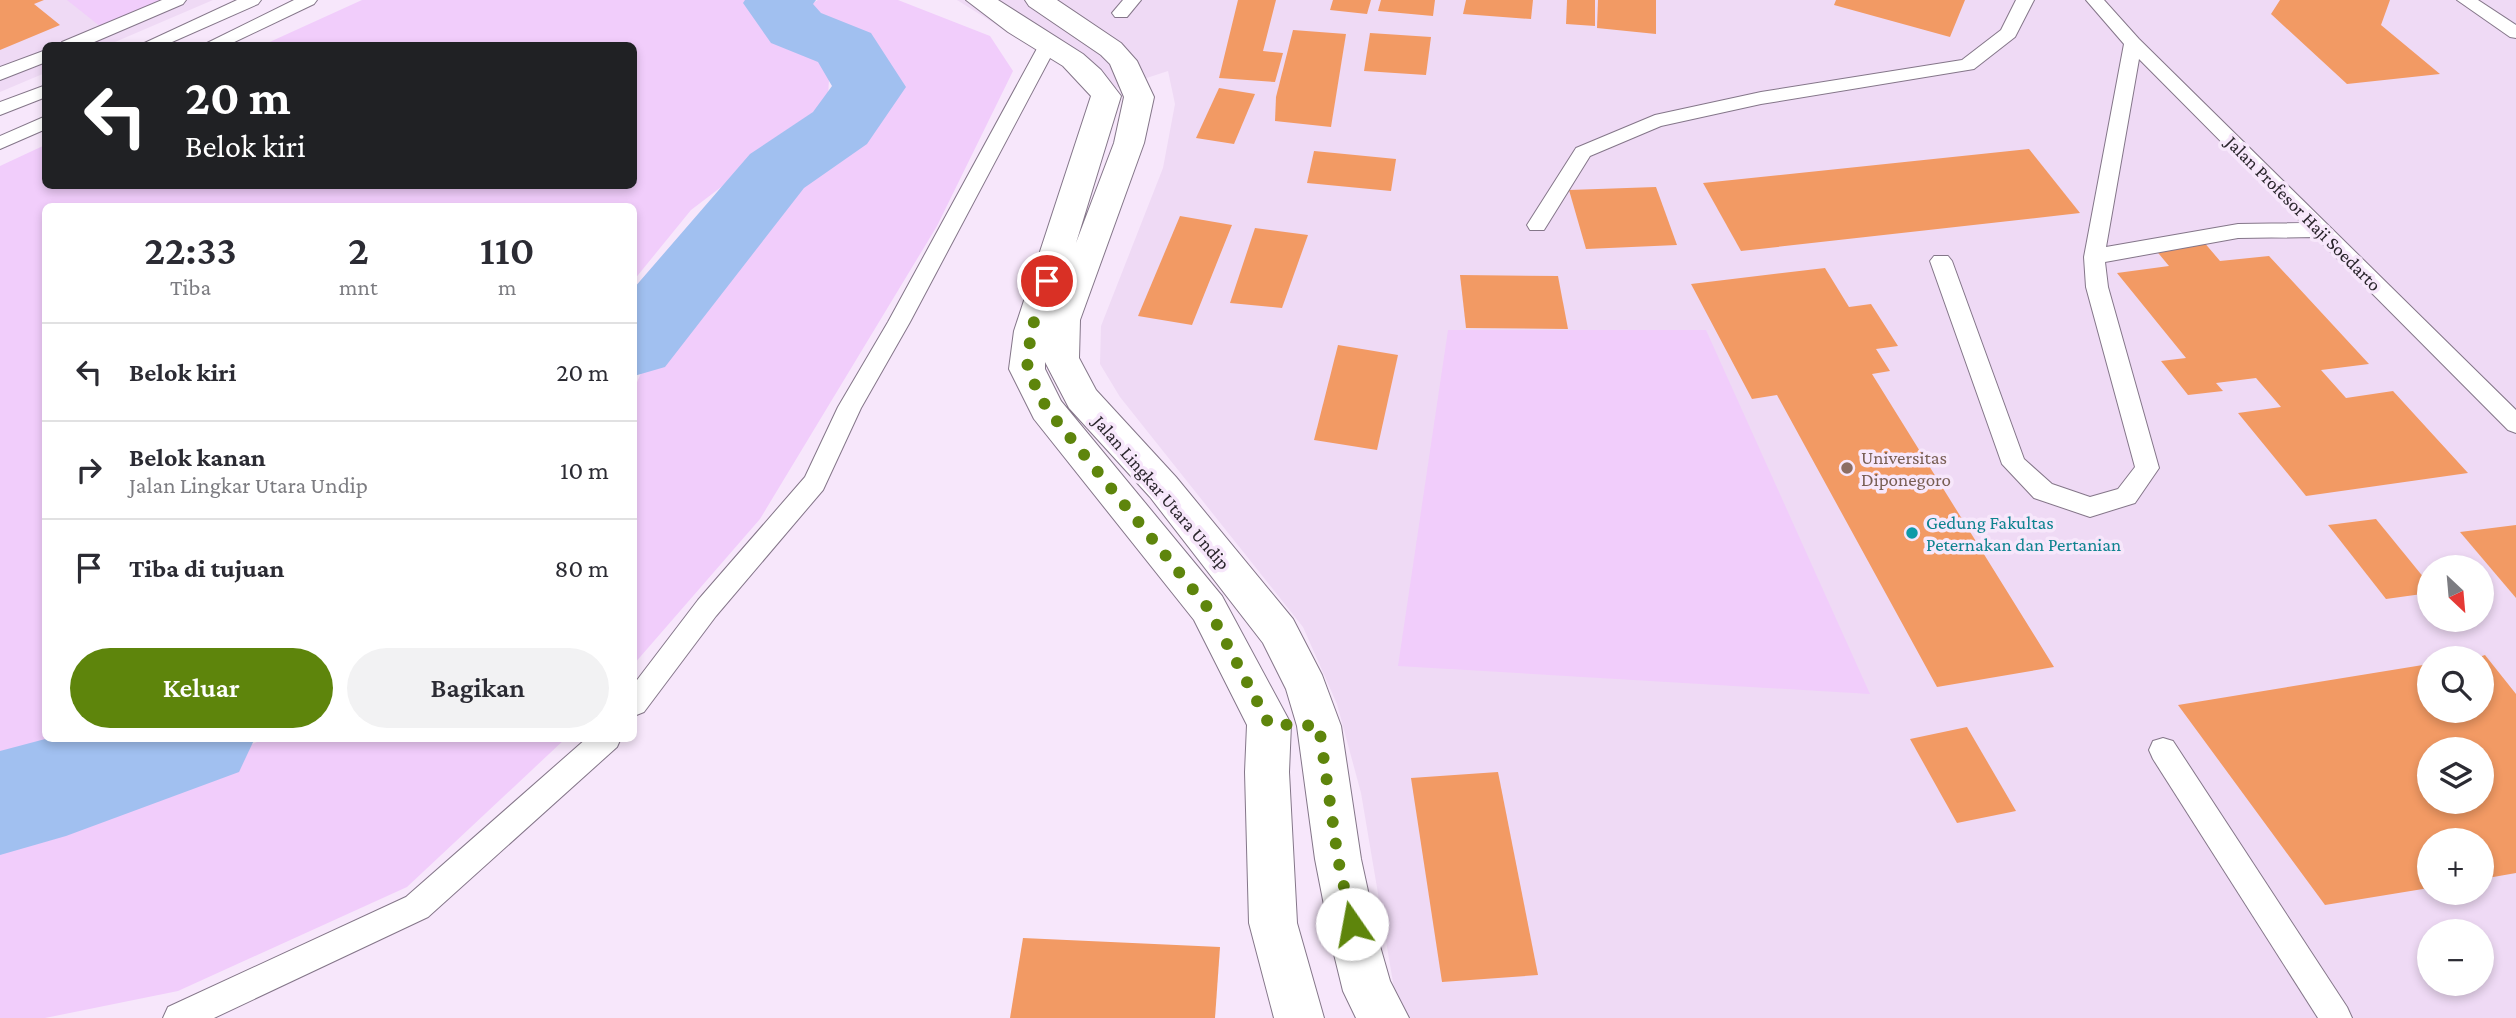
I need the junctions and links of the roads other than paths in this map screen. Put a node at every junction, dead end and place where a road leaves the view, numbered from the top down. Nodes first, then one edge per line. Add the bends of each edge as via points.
1 (177, 0) edge
2 (252, 0) edge
3 (307, 0) edge
4 (980, 0) edge
5 (2025, 0) edge
6 (2095, 0) edge
7 (2466, 0) edge
8 (1050, 30) edge
9 (2516, 33) edge
10 (77, 42) edge
11 (156, 42) edge
12 (218, 42) edge
13 (2133, 43) junction
14 (42, 57) edge
15 (0, 74) edge
16 (42, 92) edge
17 (0, 109) edge
18 (42, 124) edge
19 (0, 143) edge
20 (1537, 225) dead end
21 (2321, 230) junction
22 (2094, 257) junction
23 (1941, 261) dead end
24 (2516, 424) edge
25 (637, 700) edge
26 (1269, 724) junction
27 (1319, 726) junction
28 (602, 742) edge
29 (2163, 750) dead end
30 (179, 1018) edge
31 (1299, 1018) edge
32 (1384, 1018) edge
33 (2336, 1018) edge

1 - 10 lane
2 - 11 lane
3 - 12 lane
4 - 8 street, Jalan Lingkar Utara Undip
5 - 20 lane via 2009,33 1968,65 1655,121 1583,152
6 - 13 lane, Jalan Profesor Haji Soedarto
7 - 9 lane
8 - 25 lane via 814,483 707,608
8 - 26 street, Jalan Lingkar Utara Undip via 1096,77 1106,96 1031,331 1027,369 1047,409 1208,608
8 - 27 street, Jalan Lingkar Utara Undip via 1111,49 1123,61 1139,97 1129,143 1063,320 1061,358 1082,400 1163,487 1278,631 1307,688
13 - 21 lane, Jalan Profesor Haji Soedarto
13 - 22 lane
14 - 15 lane
16 - 17 lane
18 - 19 lane
21 - 22 lane via 2238,232
21 - 24 lane, Jalan Profesor Haji Soedarto
22 - 23 lane via 2097,287 2147,468 2126,496 2090,507 2043,491 2014,464
26 - 27 street
26 - 31 street via 1273,923
27 - 32 street, Jalan Lingkar Utara Undip via 1356,946 1368,991
28 - 30 lane via 416,907
29 - 33 lane

